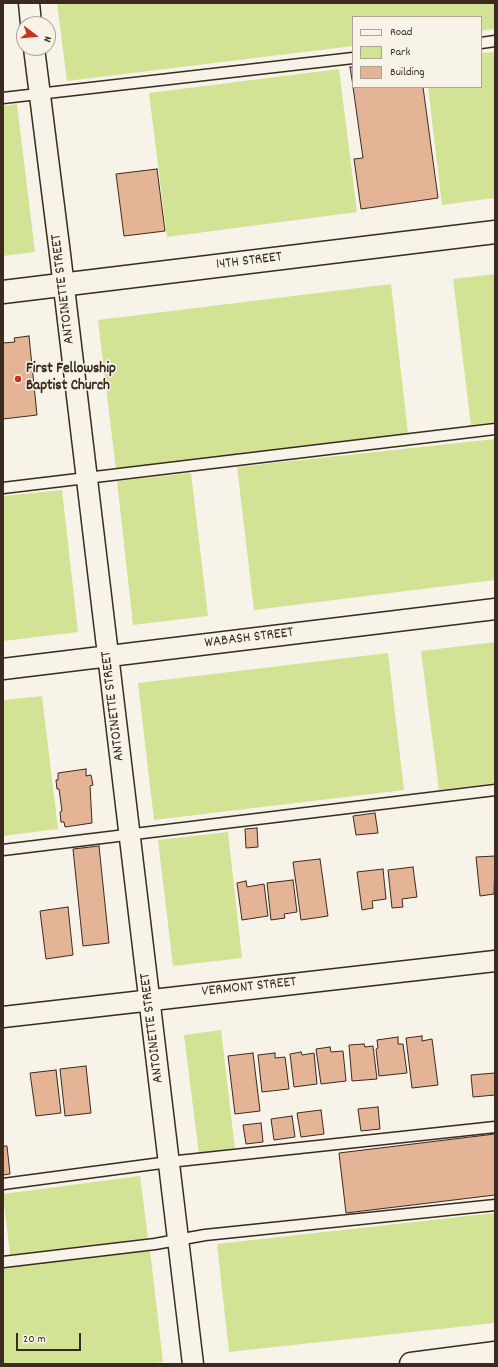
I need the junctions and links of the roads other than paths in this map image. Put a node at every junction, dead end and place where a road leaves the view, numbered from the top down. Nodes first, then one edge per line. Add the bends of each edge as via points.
1 (28, 3) edge
2 (30, 16) edge
3 (495, 42) edge
4 (482, 43) edge
5 (35, 56) edge
6 (352, 58) edge
7 (39, 94) junction
8 (3, 98) edge
9 (495, 232) edge
10 (63, 285) junction
11 (3, 292) edge
12 (495, 429) edge
13 (87, 478) junction
14 (3, 488) edge
15 (495, 610) edge
16 (108, 656) junction
17 (3, 669) edge
18 (495, 790) edge
19 (130, 835) junction
20 (3, 850) edge
21 (495, 961) edge
22 (150, 999) junction
23 (3, 1017) edge
24 (495, 1127) edge
25 (169, 1162) junction
26 (3, 1184) edge
27 (495, 1205) edge
28 (179, 1240) junction
29 (3, 1262) edge
30 (495, 1353) edge
31 (193, 1364) edge
32 (411, 1364) edge

1 - 2 street
3 - 4 lane
5 - 7 street, ANTOINETTE STREET
6 - 7 lane
7 - 8 lane
7 - 10 street, ANTOINETTE STREET
9 - 10 street, 14TH STREET
10 - 11 street, 14TH STREET
10 - 13 street, ANTOINETTE STREET
12 - 13 lane
13 - 14 lane
13 - 16 street, ANTOINETTE STREET
15 - 16 street, WABASH STREET
16 - 17 street, WABASH STREET
16 - 19 street, ANTOINETTE STREET
18 - 19 lane
19 - 20 lane
19 - 22 street, ANTOINETTE STREET
21 - 22 street, VERMONT STREET
22 - 23 street, VERMONT STREET
22 - 25 street, ANTOINETTE STREET
24 - 25 lane
25 - 26 lane
25 - 28 street, ANTOINETTE STREET
27 - 28 lane via 205,1235
28 - 29 lane
28 - 31 street, ANTOINETTE STREET
30 - 32 street

